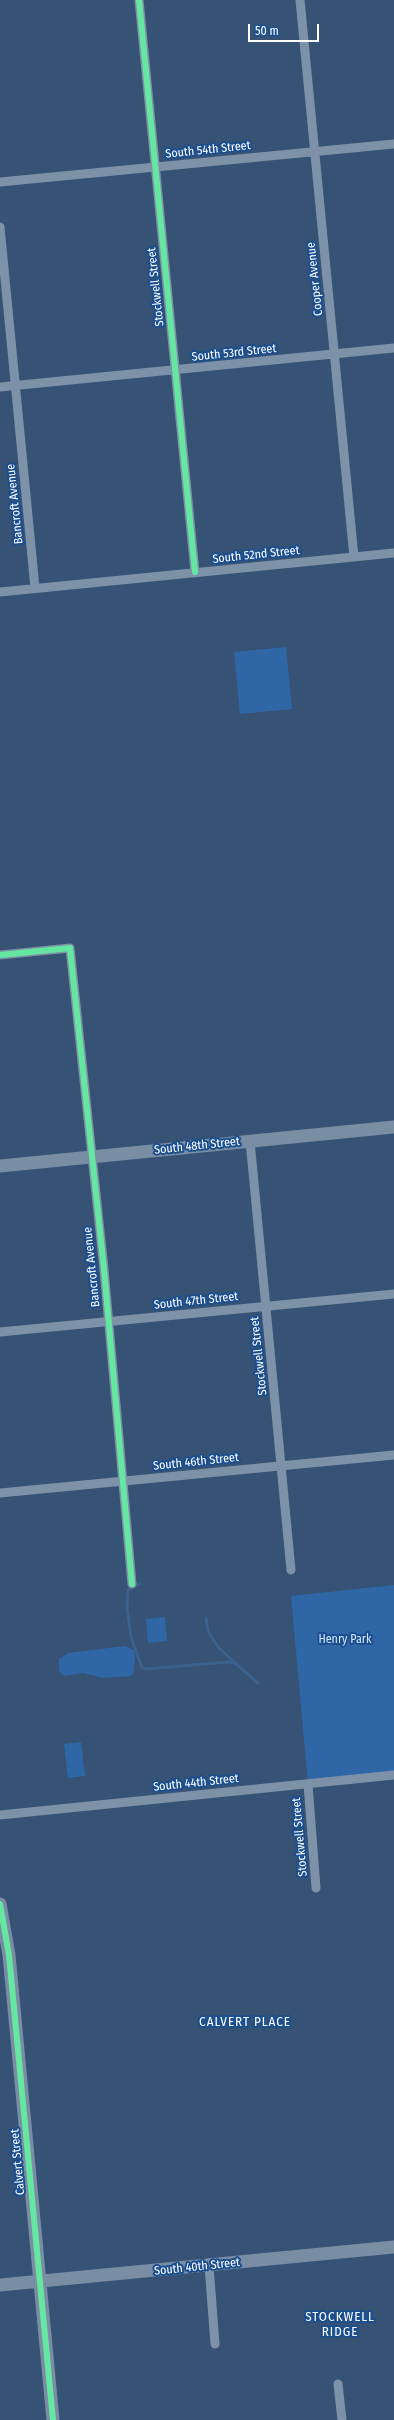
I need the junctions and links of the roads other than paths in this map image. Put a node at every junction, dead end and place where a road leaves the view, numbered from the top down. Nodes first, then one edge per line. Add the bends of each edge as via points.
1 (139, 0) edge
2 (300, 0) edge
3 (394, 144) edge
4 (315, 151) junction
5 (155, 167) junction
6 (0, 182) edge
7 (0, 227) edge
8 (394, 348) edge
9 (334, 354) junction
10 (175, 370) junction
11 (16, 386) junction
12 (0, 387) edge
13 (394, 553) edge
14 (354, 557) junction
15 (195, 572) junction
16 (35, 588) junction
17 (0, 592) edge
18 (0, 955) edge
19 (394, 1127) edge
20 (250, 1141) junction
21 (92, 1156) junction
22 (0, 1166) edge
23 (394, 1294) edge
24 (266, 1306) junction
25 (109, 1321) junction
26 (0, 1332) edge
27 (394, 1455) edge
28 (282, 1466) junction
29 (124, 1481) junction
30 (0, 1493) edge
31 (291, 1570) dead end
32 (132, 1584) dead end
33 (394, 1775) edge
34 (308, 1784) junction
35 (0, 1815) edge
36 (316, 1888) dead end
37 (0, 1904) edge
38 (394, 2247) edge
39 (209, 2266) junction
40 (39, 2281) junction
41 (0, 2285) edge
42 (215, 2344) dead end
43 (338, 2384) dead end
44 (53, 2420) edge
45 (342, 2420) edge

1 - 5 street, Stockwell Street
2 - 4 street, Cooper Avenue
3 - 4 street, South 54th Street
4 - 5 street, South 54th Street
4 - 9 street, Cooper Avenue
5 - 6 street, South 54th Street
5 - 10 street, Stockwell Street
7 - 11 street, Bancroft Avenue
8 - 9 street, South 53rd Street
9 - 10 street, South 53rd Street
9 - 14 street, Cooper Avenue
10 - 11 street, South 53rd Street
10 - 15 street, Stockwell Street
11 - 12 street, South 53rd Street
11 - 16 street, Bancroft Avenue
13 - 14 street, South 52nd Street
14 - 15 street, South 52nd Street
15 - 16 street, South 52nd Street
16 - 17 street, South 52nd Street
18 - 21 street, Bancroft Avenue via 70,948
19 - 20 main road, South 48th Street
20 - 21 main road, South 48th Street
20 - 24 street, Stockwell Street
21 - 22 main road, South 48th Street
21 - 25 street, Bancroft Avenue
23 - 24 street, South 47th Street
24 - 25 street, South 47th Street
24 - 28 street, Stockwell Street
25 - 26 street, South 47th Street
25 - 29 street, Bancroft Avenue
27 - 28 street, South 46th Street
28 - 29 street, South 46th Street
28 - 31 street, Stockwell Street
29 - 30 street, South 46th Street
29 - 32 street, Bancroft Avenue
33 - 34 street, South 44th Street
34 - 35 street, South 44th Street
34 - 36 street, Stockwell Street
37 - 40 main road, Calvert Street via 9,1955
38 - 39 main road, South 40th Street
39 - 40 main road, South 40th Street
39 - 42 street
40 - 41 main road, South 40th Street
40 - 44 main road, Calvert Street
43 - 45 street

